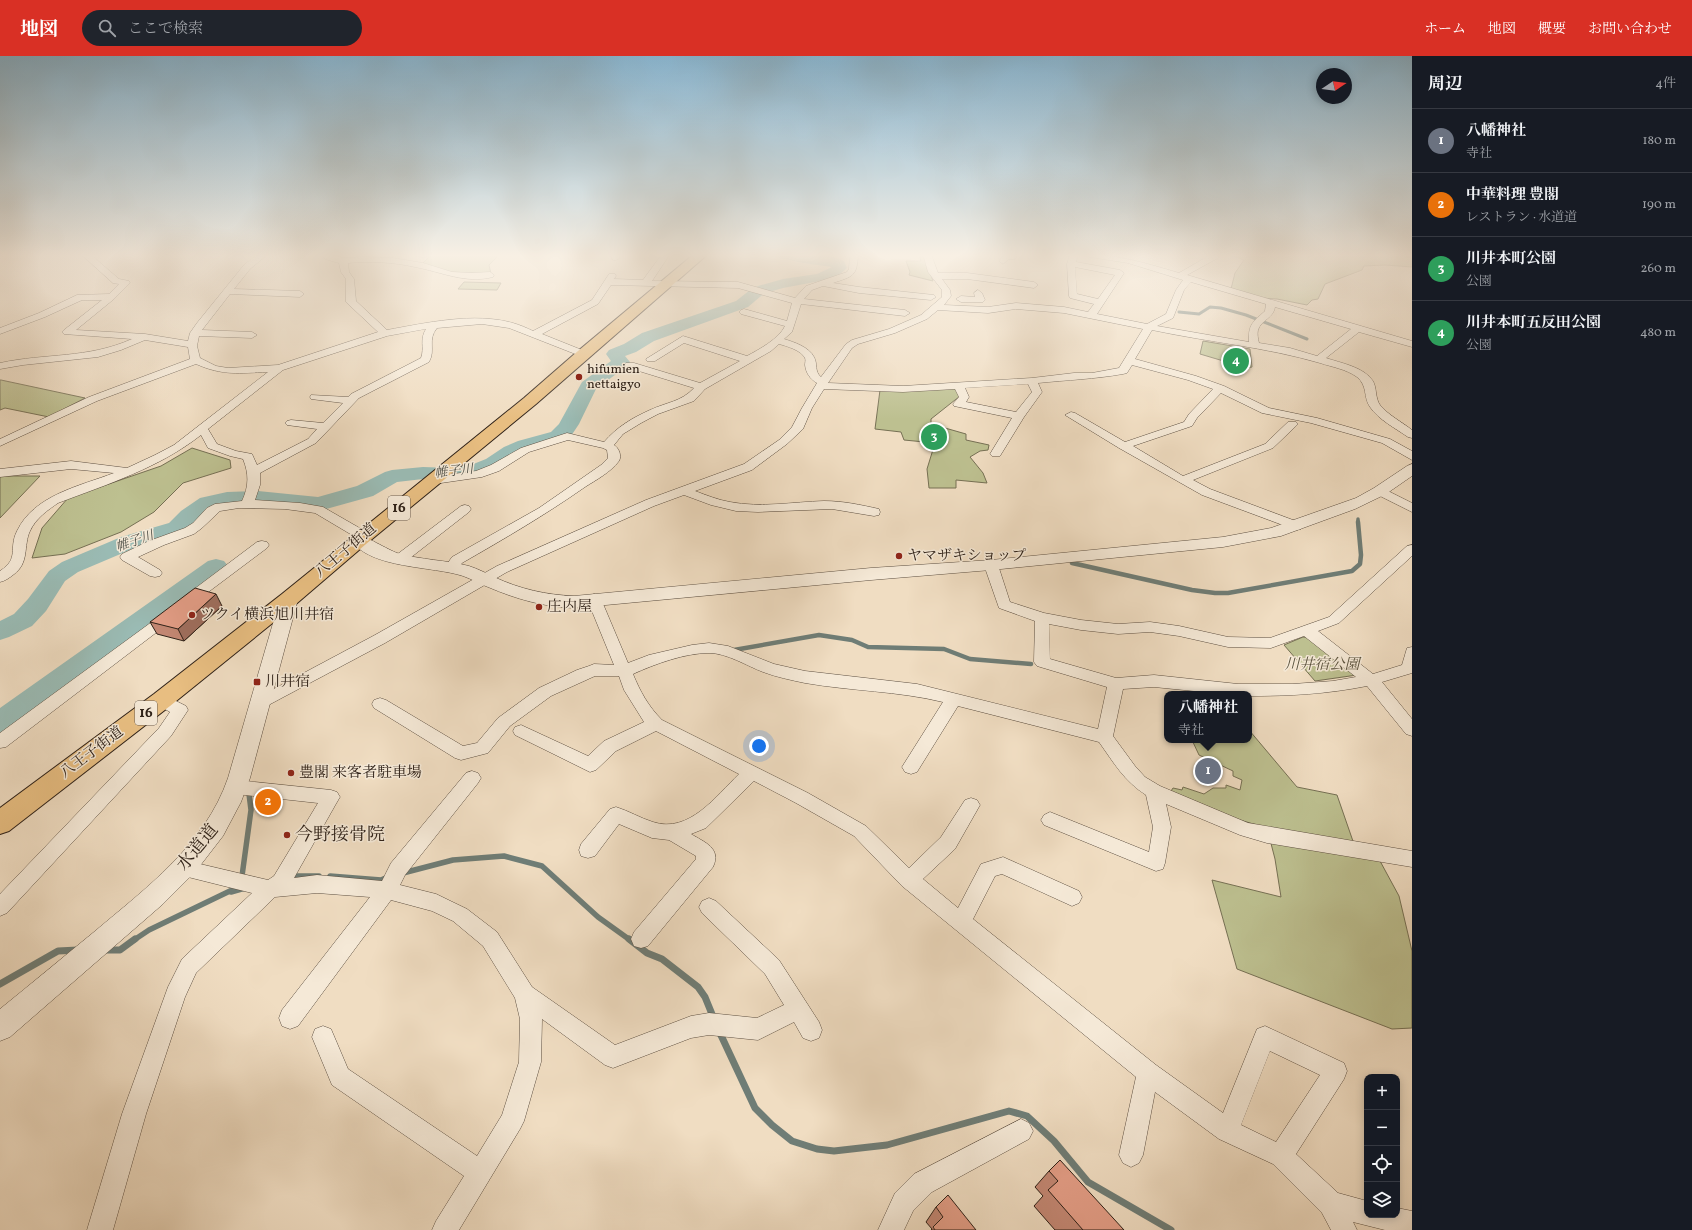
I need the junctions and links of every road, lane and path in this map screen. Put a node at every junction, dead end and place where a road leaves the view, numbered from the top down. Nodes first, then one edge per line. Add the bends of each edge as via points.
1 (55, 309) edge
2 (96, 309) edge
3 (213, 309) edge
4 (358, 309) edge
5 (582, 309) edge
6 (638, 309) edge
7 (795, 309) edge
8 (876, 309) edge
9 (935, 309) edge
10 (967, 309) edge
11 (996, 309) edge
12 (1046, 309) edge
13 (1095, 309) edge
14 (1173, 309) edge
15 (1270, 309) edge
16 (1290, 309) edge
17 (744, 312) dead end
18 (905, 312) dead end
19 (1091, 315) junction
20 (434, 325) junction
21 (790, 325) junction
22 (1149, 327) junction
23 (1358, 328) junction
24 (0, 331) edge
25 (195, 332) junction
26 (385, 333) junction
27 (534, 334) junction
28 (252, 335) dead end
29 (144, 336) junction
30 (777, 340) junction
31 (1412, 344) edge
32 (191, 345) junction
33 (1254, 346) junction
34 (583, 354) junction
35 (651, 359) dead end
36 (1319, 359) junction
37 (196, 360) junction
38 (748, 360) junction
39 (1129, 361) junction
40 (630, 365) dead end
41 (0, 366) edge
42 (279, 368) junction
43 (1032, 381) junction
44 (822, 384) junction
45 (958, 385) junction
46 (701, 387) junction
47 (1220, 388) junction
48 (315, 397) dead end
49 (350, 400) junction
50 (1071, 415) dead end
51 (1019, 416) junction
52 (291, 423) dead end
53 (1292, 424) dead end
54 (326, 426) junction
55 (199, 430) junction
56 (1412, 435) edge
57 (0, 443) edge
58 (607, 446) junction
59 (1123, 446) junction
60 (996, 454) dead end
61 (1412, 456) edge
62 (1412, 469) edge
63 (255, 471) junction
64 (127, 472) junction
65 (0, 473) edge
66 (439, 475) junction
67 (1183, 480) junction
68 (683, 490) junction
69 (1380, 491) junction
70 (249, 499) junction
71 (1412, 508) edge
72 (465, 509) dead end
73 (874, 512) dead end
74 (1296, 526) junction
75 (359, 540) junction
76 (262, 545) dead end
77 (1412, 549) edge
78 (400, 559) junction
79 (991, 565) junction
80 (452, 567) junction
81 (155, 573) dead end
82 (0, 578) edge
83 (483, 578) junction
84 (289, 599) junction
85 (594, 599) junction
86 (1042, 618) junction
87 (1306, 630) junction
88 (1412, 652) edge
89 (625, 671) junction
90 (1371, 680) junction
91 (1116, 684) junction
92 (954, 699) junction
93 (162, 700) junction
94 (261, 703) junction
95 (380, 704) dead end
96 (656, 724) junction
97 (1412, 730) edge
98 (520, 731) dead end
99 (1105, 737) junction
100 (0, 742) edge
101 (911, 767) dead end
102 (752, 772) junction
103 (472, 778) dead end
104 (236, 787) junction
105 (1154, 791) junction
106 (971, 805) dead end
107 (1050, 820) dead end
108 (0, 823) edge
109 (672, 833) junction
110 (588, 850) dead end
111 (1412, 859) edge
112 (183, 868) junction
113 (908, 880) junction
114 (270, 889) junction
115 (387, 890) junction
116 (1072, 897) dead end
117 (0, 907) edge
118 (709, 908) dead end
119 (961, 922) junction
120 (641, 939) dead end
121 (525, 994) junction
122 (798, 1009) junction
123 (290, 1018) dead end
124 (0, 1027) edge
125 (811, 1030) dead end
126 (323, 1037) dead end
127 (1148, 1073) junction
128 (1021, 1131) dead end
129 (1227, 1131) junction
130 (1131, 1155) dead end
131 (1281, 1156) junction
132 (480, 1173) junction
133 (1331, 1204) junction
134 (1364, 1212) edge
135 (1387, 1218) edge
136 (1412, 1224) edge
137 (100, 1230) edge
138 (445, 1230) edge
139 (891, 1230) edge
140 (1344, 1230) edge

1 - 24 street
2 - 29 street via 67,332
3 - 25 street
4 - 26 street
5 - 27 street
6 - 34 highway, 八王子街道 / 16
7 - 21 street
8 - 18 street
9 - 44 street via 924,317 892,331 849,346
10 - 11 street
12 - 19 street
13 - 19 street
14 - 22 street via 1170,316
15 - 33 street via 1256,324 1253,331
16 - 23 street
17 - 21 street
19 - 22 street
20 - 26 street
20 - 27 street via 497,322
20 - 49 street via 427,332 425,360 366,389
21 - 30 street via 787,332
22 - 33 street
22 - 39 street
23 - 31 street
23 - 36 street
25 - 28 street
25 - 32 street
26 - 42 street
27 - 34 street
29 - 32 street
29 - 41 street via 122,347 98,354
30 - 38 street
30 - 44 street via 806,352 810,358 809,368
32 - 37 street
33 - 36 street via 1290,351
34 - 66 highway, 八王子街道 / 16
35 - 38 street via 683,339
36 - 56 street via 1359,374 1368,382 1374,405
37 - 42 street via 213,368 228,371
37 - 57 street via 93,399
38 - 46 street
39 - 43 street via 1123,372
39 - 47 street
40 - 46 street
42 - 55 street
43 - 45 street
43 - 51 street via 1037,392
44 - 45 street via 903,389
44 - 68 street via 797,429 784,442 748,467
45 - 51 street via 964,397 958,404
46 - 58 street via 690,399 636,421 619,432
47 - 59 street via 1188,424
47 - 61 street via 1266,411 1314,420 1386,441
48 - 49 street
49 - 54 street
50 - 59 street
51 - 60 street
52 - 54 street
53 - 67 street via 1269,446
54 - 63 street via 312,441
55 - 63 street via 205,432 212,446 248,456
55 - 64 street via 171,451
58 - 66 street via 567,436 525,450 495,468 478,474
58 - 80 street via 612,448 614,459 605,468 543,511 457,560
59 - 67 street
62 - 69 street
63 - 70 street via 254,486
64 - 65 street via 71,465
64 - 82 street via 60,498 43,508 33,517 21,537 19,562 14,569
66 - 75 highway, 八王子街道 / 16
67 - 74 street via 1206,492
68 - 73 street via 736,507 827,505
68 - 83 street
69 - 71 street
69 - 74 street via 1362,501
70 - 75 street via 318,509 358,533
70 - 81 street via 219,507 193,529 127,557
72 - 78 street
74 - 79 street via 1223,542
75 - 78 street via 369,548
75 - 84 highway, 八王子街道 / 16
76 - 100 street
77 - 87 street via 1334,620
78 - 80 street
79 - 85 street
79 - 86 street via 1004,605
80 - 83 street
83 - 85 street via 539,599 556,602
83 - 94 street via 380,639
84 - 93 highway, 八王子街道 / 16
84 - 94 street, 水道道
85 - 89 street
86 - 87 street via 1118,629 1150,626 1228,642 1271,643
86 - 91 street via 1042,662
87 - 90 street
88 - 90 street via 1409,668
89 - 92 street via 649,660 709,648 723,650 771,669 805,677 917,690
89 - 95 street via 594,670 545,692 504,722 482,748 461,753
89 - 96 street via 647,715
90 - 91 street via 1334,687 1254,690 1154,681
90 - 97 street
91 - 99 street
92 - 99 street
92 - 101 street
93 - 108 highway, 八王子街道 / 16
93 - 117 street via 180,710 165,732
94 - 104 street, 水道道
96 - 98 street via 610,746 590,765
96 - 102 street
99 - 105 street via 1129,771 1139,782
102 - 109 street via 700,824
102 - 113 street via 860,832
103 - 115 street via 398,869
104 - 112 street, 水道道 via 213,831
104 - 114 street via 331,797 281,882
105 - 107 street via 1162,827 1156,863
105 - 111 street via 1246,830
106 - 113 street via 948,843
109 - 110 street via 652,830 616,814
109 - 120 street via 705,852 706,861
112 - 114 street
112 - 124 street, 水道道 via 132,916
113 - 119 street
114 - 115 street via 317,884
114 - 137 street via 189,966 175,994 134,1114
115 - 121 street via 436,903 460,914 490,938
115 - 123 street
116 - 119 street via 1003,865 988,870
118 - 122 street via 772,966
119 - 127 street
121 - 122 street via 613,1057 692,1027 718,1025 758,1029
121 - 132 street via 531,1019 530,1062 512,1121
122 - 125 street
126 - 132 street via 340,1077
127 - 129 street
127 - 130 street
128 - 139 street via 923,1183 904,1202
129 - 131 street
129 - 131 street via 1265,1037 1336,1071
131 - 133 street
132 - 138 street
133 - 134 street
133 - 140 street
135 - 136 street

